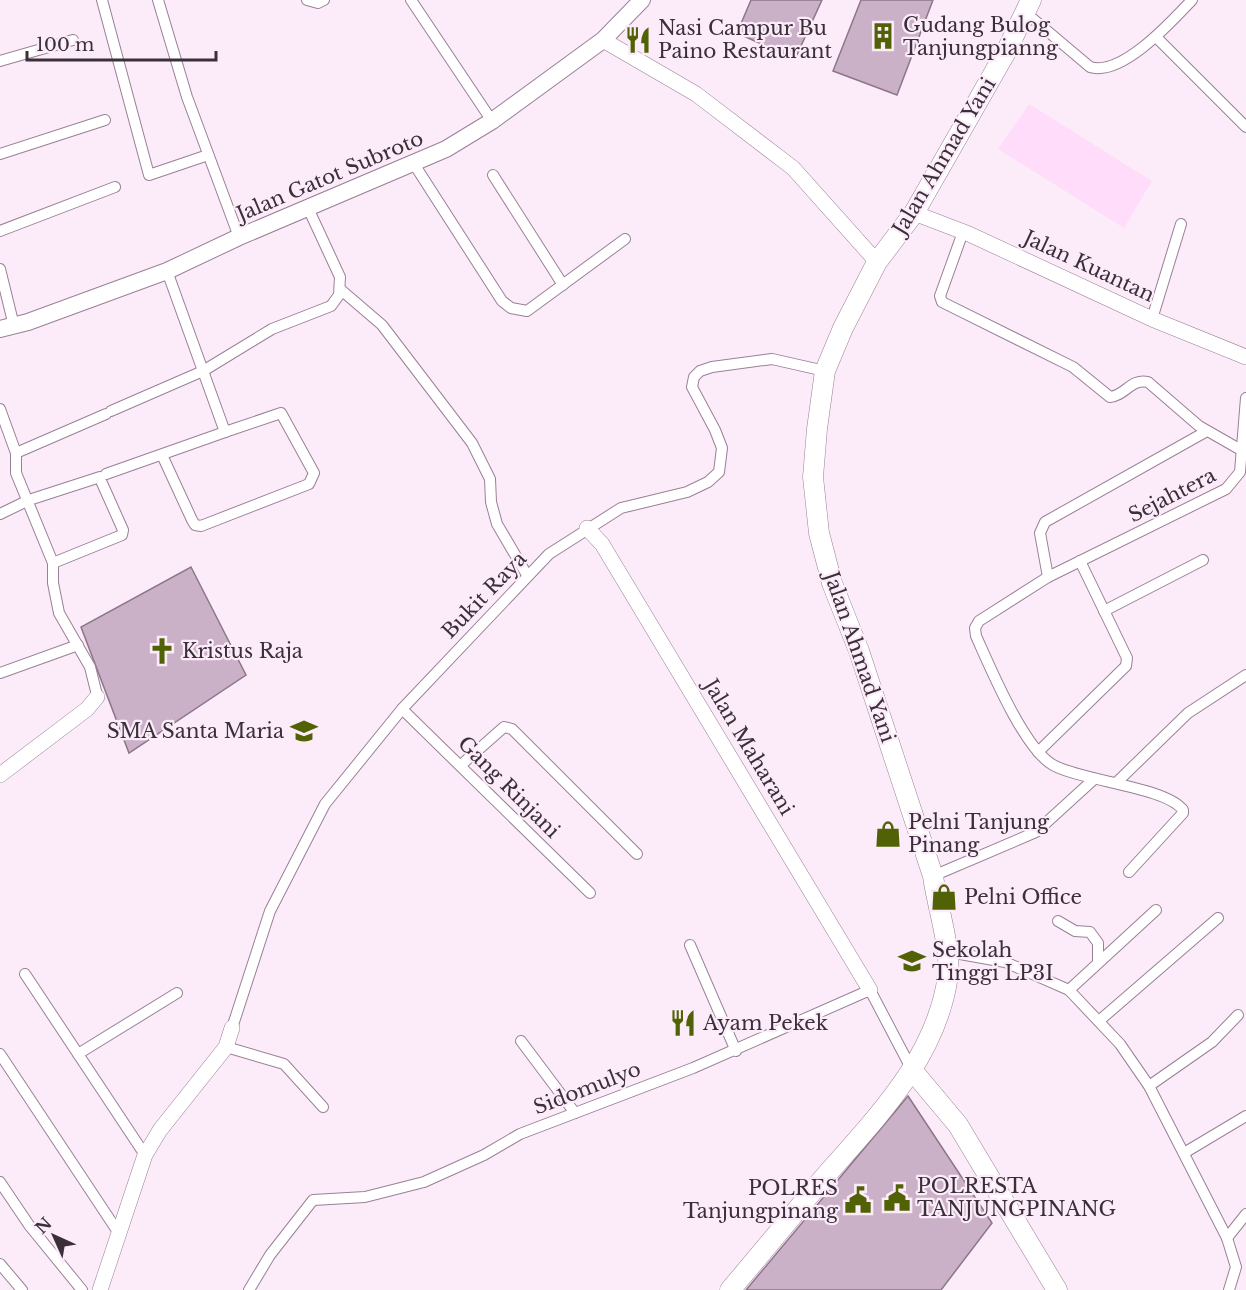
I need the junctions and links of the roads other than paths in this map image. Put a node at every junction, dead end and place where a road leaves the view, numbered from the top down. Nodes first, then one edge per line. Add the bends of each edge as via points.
1 (103, 0) edge
2 (158, 0) edge
3 (307, 0) edge
4 (324, 0) edge
5 (411, 0) edge
6 (642, 0) edge
7 (1192, 0) edge
8 (1029, 7) edge
9 (1157, 38) junction
10 (74, 40) dead end
11 (603, 40) junction
12 (0, 61) edge
13 (105, 120) dead end
14 (492, 121) junction
15 (1246, 128) edge
16 (0, 154) edge
17 (208, 155) junction
18 (414, 164) junction
19 (493, 175) dead end
20 (115, 187) dead end
21 (308, 208) junction
22 (914, 213) junction
23 (1181, 224) dead end
24 (0, 231) edge
25 (963, 232) junction
26 (239, 237) junction
27 (625, 239) dead end
28 (878, 262) junction
29 (0, 269) edge
30 (168, 271) junction
31 (563, 285) junction
32 (340, 289) junction
33 (1152, 319) junction
34 (7, 327) edge
35 (1246, 357) edge
36 (203, 371) junction
37 (825, 371) junction
38 (1246, 398) edge
39 (0, 410) edge
40 (1207, 431) junction
41 (225, 432) junction
42 (1241, 450) junction
43 (16, 453) junction
44 (162, 455) junction
45 (103, 478) junction
46 (29, 500) junction
47 (0, 514) edge
48 (587, 528) junction
49 (1203, 560) dead end
50 (1080, 561) junction
51 (53, 563) junction
52 (527, 575) junction
53 (1048, 577) junction
54 (1104, 611) junction
55 (78, 645) junction
56 (0, 673) edge
57 (1246, 675) edge
58 (96, 694) joint
59 (402, 709) junction
60 (1038, 752) junction
61 (461, 765) junction
62 (0, 775) edge
63 (1093, 780) junction
64 (1116, 783) junction
65 (637, 854) dead end
66 (1129, 872) dead end
67 (933, 876) junction
68 (590, 893) dead end
69 (1156, 910) dead end
70 (1218, 918) dead end
71 (1058, 921) dead end
72 (690, 945) dead end
73 (948, 952) junction
74 (1098, 961) junction
75 (25, 974) dead end
76 (870, 990) junction
77 (1069, 990) junction
78 (177, 993) dead end
79 (1238, 1015) dead end
80 (1100, 1020) junction
81 (232, 1028) joint
82 (521, 1041) dead end
83 (226, 1047) junction
84 (736, 1050) junction
85 (0, 1054) edge
86 (78, 1054) junction
87 (912, 1071) junction
88 (1149, 1086) junction
89 (323, 1107) dead end
90 (575, 1113) junction
91 (1246, 1116) edge
92 (1184, 1153) junction
93 (145, 1155) junction
94 (0, 1182) edge
95 (1246, 1214) edge
96 (120, 1235) junction
97 (1227, 1238) junction
98 (0, 1264) edge
99 (22, 1290) edge
100 (82, 1290) edge
101 (100, 1290) edge
102 (249, 1290) edge
103 (730, 1290) edge
104 (1057, 1290) edge
105 (1229, 1290) edge

1 - 17 street via 150,175
2 - 17 street
3 - 4 street
5 - 14 street
6 - 11 main road, Jalan Gatot Subroto
7 - 9 street
8 - 9 street via 1096,69
8 - 22 highway, Jalan Ahmad Yani
9 - 15 street
10 - 12 street
11 - 14 main road, Jalan Gatot Subroto
11 - 28 street via 696,94 793,168
13 - 16 street
14 - 18 main road, Jalan Gatot Subroto
17 - 26 street
18 - 21 main road, Jalan Gatot Subroto
18 - 31 street via 502,301 511,308 527,311
19 - 31 street
20 - 24 street
21 - 26 main road, Jalan Gatot Subroto
21 - 32 street via 340,277
22 - 25 street, Jalan Kuantan
22 - 28 highway, Jalan Ahmad Yani
23 - 33 street
25 - 33 street, Jalan Kuantan
25 - 40 street via 940,296 942,302 1073,367 1110,397 1136,382 1148,382
26 - 30 main road, Jalan Gatot Subroto
27 - 31 street
28 - 37 highway, Jalan Ahmad Yani
29 - 34 street
30 - 34 main road, Jalan Gatot Subroto
30 - 36 street
32 - 36 street via 331,306 272,328
32 - 52 street via 382,325 472,444 490,479 497,524
33 - 35 street, Jalan Kuantan
36 - 41 street
36 - 43 street
37 - 48 street, Bukit Raya via 772,359 700,371 694,376 692,387 722,448 719,472 708,483 687,492 621,508
37 - 67 highway, Jalan Ahmad Yani via 813,477 819,533 832,583 859,651
38 - 42 street, Sejahtera
39 - 43 street
40 - 42 street
40 - 53 street via 1045,522 1040,533
41 - 44 street
41 - 44 street via 281,413 314,473 313,479 309,484 201,526 192,520
42 - 50 street, Sejahtera via 1240,472 1226,489
43 - 46 street via 16,473
44 - 45 street
45 - 46 street
45 - 51 street via 122,535
46 - 47 street
46 - 51 street
48 - 52 street, Bukit Raya
48 - 76 street, Jalan Maharani via 602,544
49 - 54 street
50 - 53 street, Sejahtera
50 - 54 street
51 - 55 street via 59,613
52 - 59 street, Bukit Raya
53 - 60 street, Sejahtera via 979,621 975,628 1004,699
54 - 60 street via 1127,658 1126,666
55 - 56 street
55 - 58 street via 90,667
57 - 64 street via 1188,713
58 - 62 street via 87,709
59 - 61 street, Gang Rinjani
59 - 81 street, Bukit Raya via 325,804 270,911
60 - 63 street via 1052,765
61 - 65 street via 504,727 512,729
61 - 68 street, Gang Rinjani
63 - 64 street
63 - 67 street via 1036,832
64 - 66 street via 1172,801 1183,810
67 - 73 highway, Jalan Ahmad Yani
69 - 74 street
70 - 80 street
71 - 74 street via 1075,931 1090,932 1098,943
72 - 84 street
73 - 77 street via 1005,962
73 - 87 highway, Jalan Ahmad Yani via 942,1007
74 - 77 street
75 - 86 street
76 - 84 street, Sidomulyo
76 - 87 street
77 - 80 street
78 - 86 street
79 - 88 street via 1212,1042
80 - 88 street
81 - 83 street
82 - 90 street
83 - 89 street via 284,1064
83 - 93 street
84 - 90 street, Sidomulyo
85 - 96 street
86 - 93 street
87 - 103 highway, Jalan Ahmad Yani
87 - 104 highway via 958,1125
88 - 92 street
90 - 102 street, Sidomulyo via 520,1134 424,1182 365,1197 314,1200 270,1255
91 - 92 street
92 - 97 street
93 - 96 street
94 - 100 street
95 - 97 street
96 - 101 street
97 - 105 street via 1236,1267
98 - 99 street

